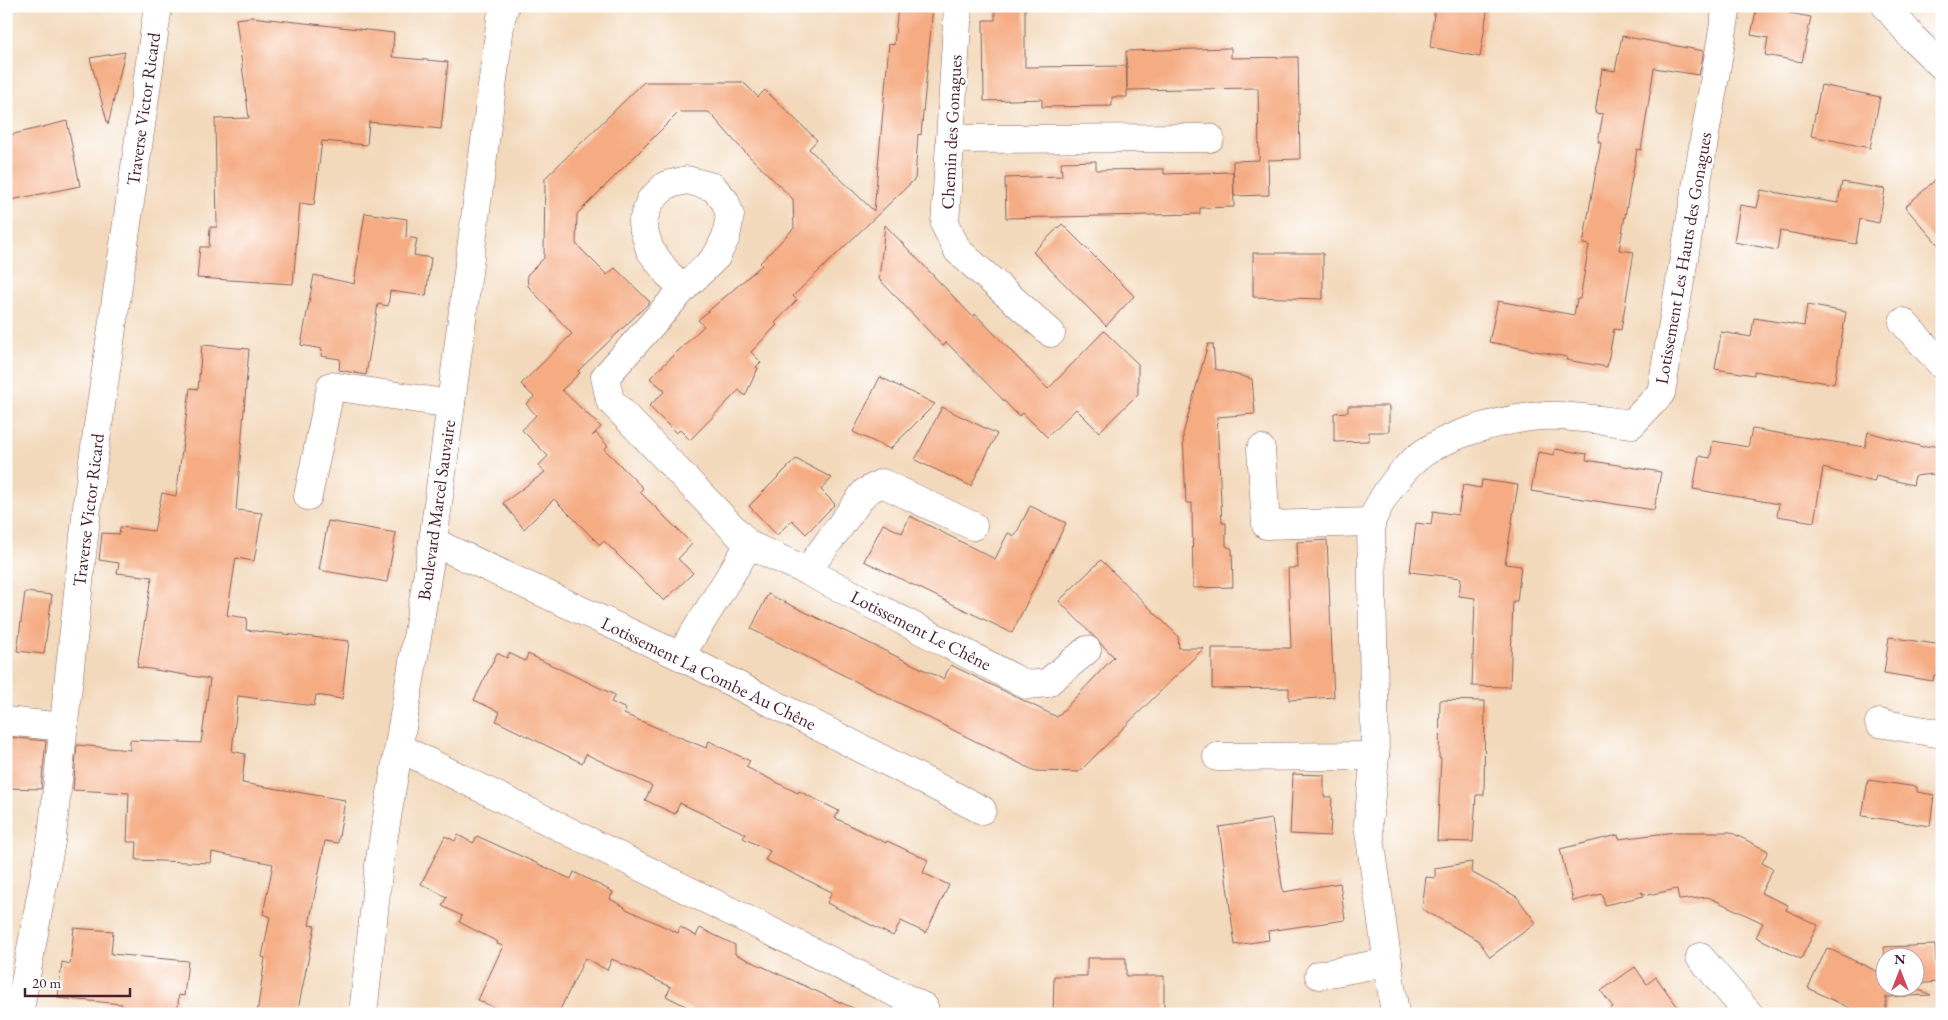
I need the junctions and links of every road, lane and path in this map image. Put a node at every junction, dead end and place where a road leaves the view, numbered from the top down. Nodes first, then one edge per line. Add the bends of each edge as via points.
1 (158, 6) edge
2 (506, 6) edge
3 (958, 6) edge
4 (1727, 6) edge
5 (1886, 6) edge
6 (1942, 66) edge
7 (1210, 138) dead end
8 (950, 139) junction
9 (684, 288) dead end
10 (1902, 322) dead end
11 (1051, 333) dead end
12 (1942, 365) edge
13 (451, 404) junction
14 (1261, 450) dead end
15 (308, 496) dead end
16 (1371, 522) junction
17 (973, 526) dead end
18 (433, 542) junction
19 (749, 545) junction
20 (807, 571) junction
21 (1087, 650) dead end
22 (680, 656) junction
23 (6, 721) edge
24 (1879, 723) dead end
25 (64, 727) junction
26 (1942, 734) edge
27 (400, 748) junction
28 (1375, 756) junction
29 (1218, 757) dead end
30 (982, 810) dead end
31 (1700, 957) dead end
32 (1388, 962) junction
33 (1319, 975) dead end
34 (924, 1007) dead end
35 (19, 1014) edge
36 (363, 1014) edge
37 (1395, 1014) edge
38 (1749, 1014) edge

1 - 25 street, Traverse Victor Ricard via 89,489
2 - 13 street, Boulevard Marcel Sauvaire via 501,18
3 - 8 street, Chemin des Gonagues
4 - 16 street, Lotissement Les Hauts des Gonagues via 1661,393 1632,424 1541,416 1488,425 1442,442 1410,464 1381,499
5 - 6 street
7 - 8 street
8 - 11 street, Chemin des Gonagues via 945,225 958,251
9 - 19 street via 605,377 610,400
10 - 12 street
13 - 15 street via 331,386
13 - 18 street, Boulevard Marcel Sauvaire
14 - 16 street via 1266,524
16 - 28 street, Lotissement Les Hauts des Gonagues
17 - 20 street via 882,484 865,492
18 - 22 street, Lotissement La Combe Au Chêne
18 - 27 street, Boulevard Marcel Sauvaire
19 - 20 street, Lotissement Le Chêne
19 - 22 street
20 - 21 street, Lotissement Le Chêne via 1027,685 1047,683
22 - 30 street, Lotissement La Combe Au Chêne
23 - 25 street
24 - 26 street
25 - 35 street, Traverse Victor Ricard via 52,836
27 - 34 street
27 - 36 street, Boulevard Marcel Sauvaire via 379,865
28 - 29 street
28 - 32 street, Lotissement Les Hauts des Gonagues via 1368,824
31 - 38 street
32 - 33 street
32 - 37 street, Lotissement Les Hauts des Gonagues

